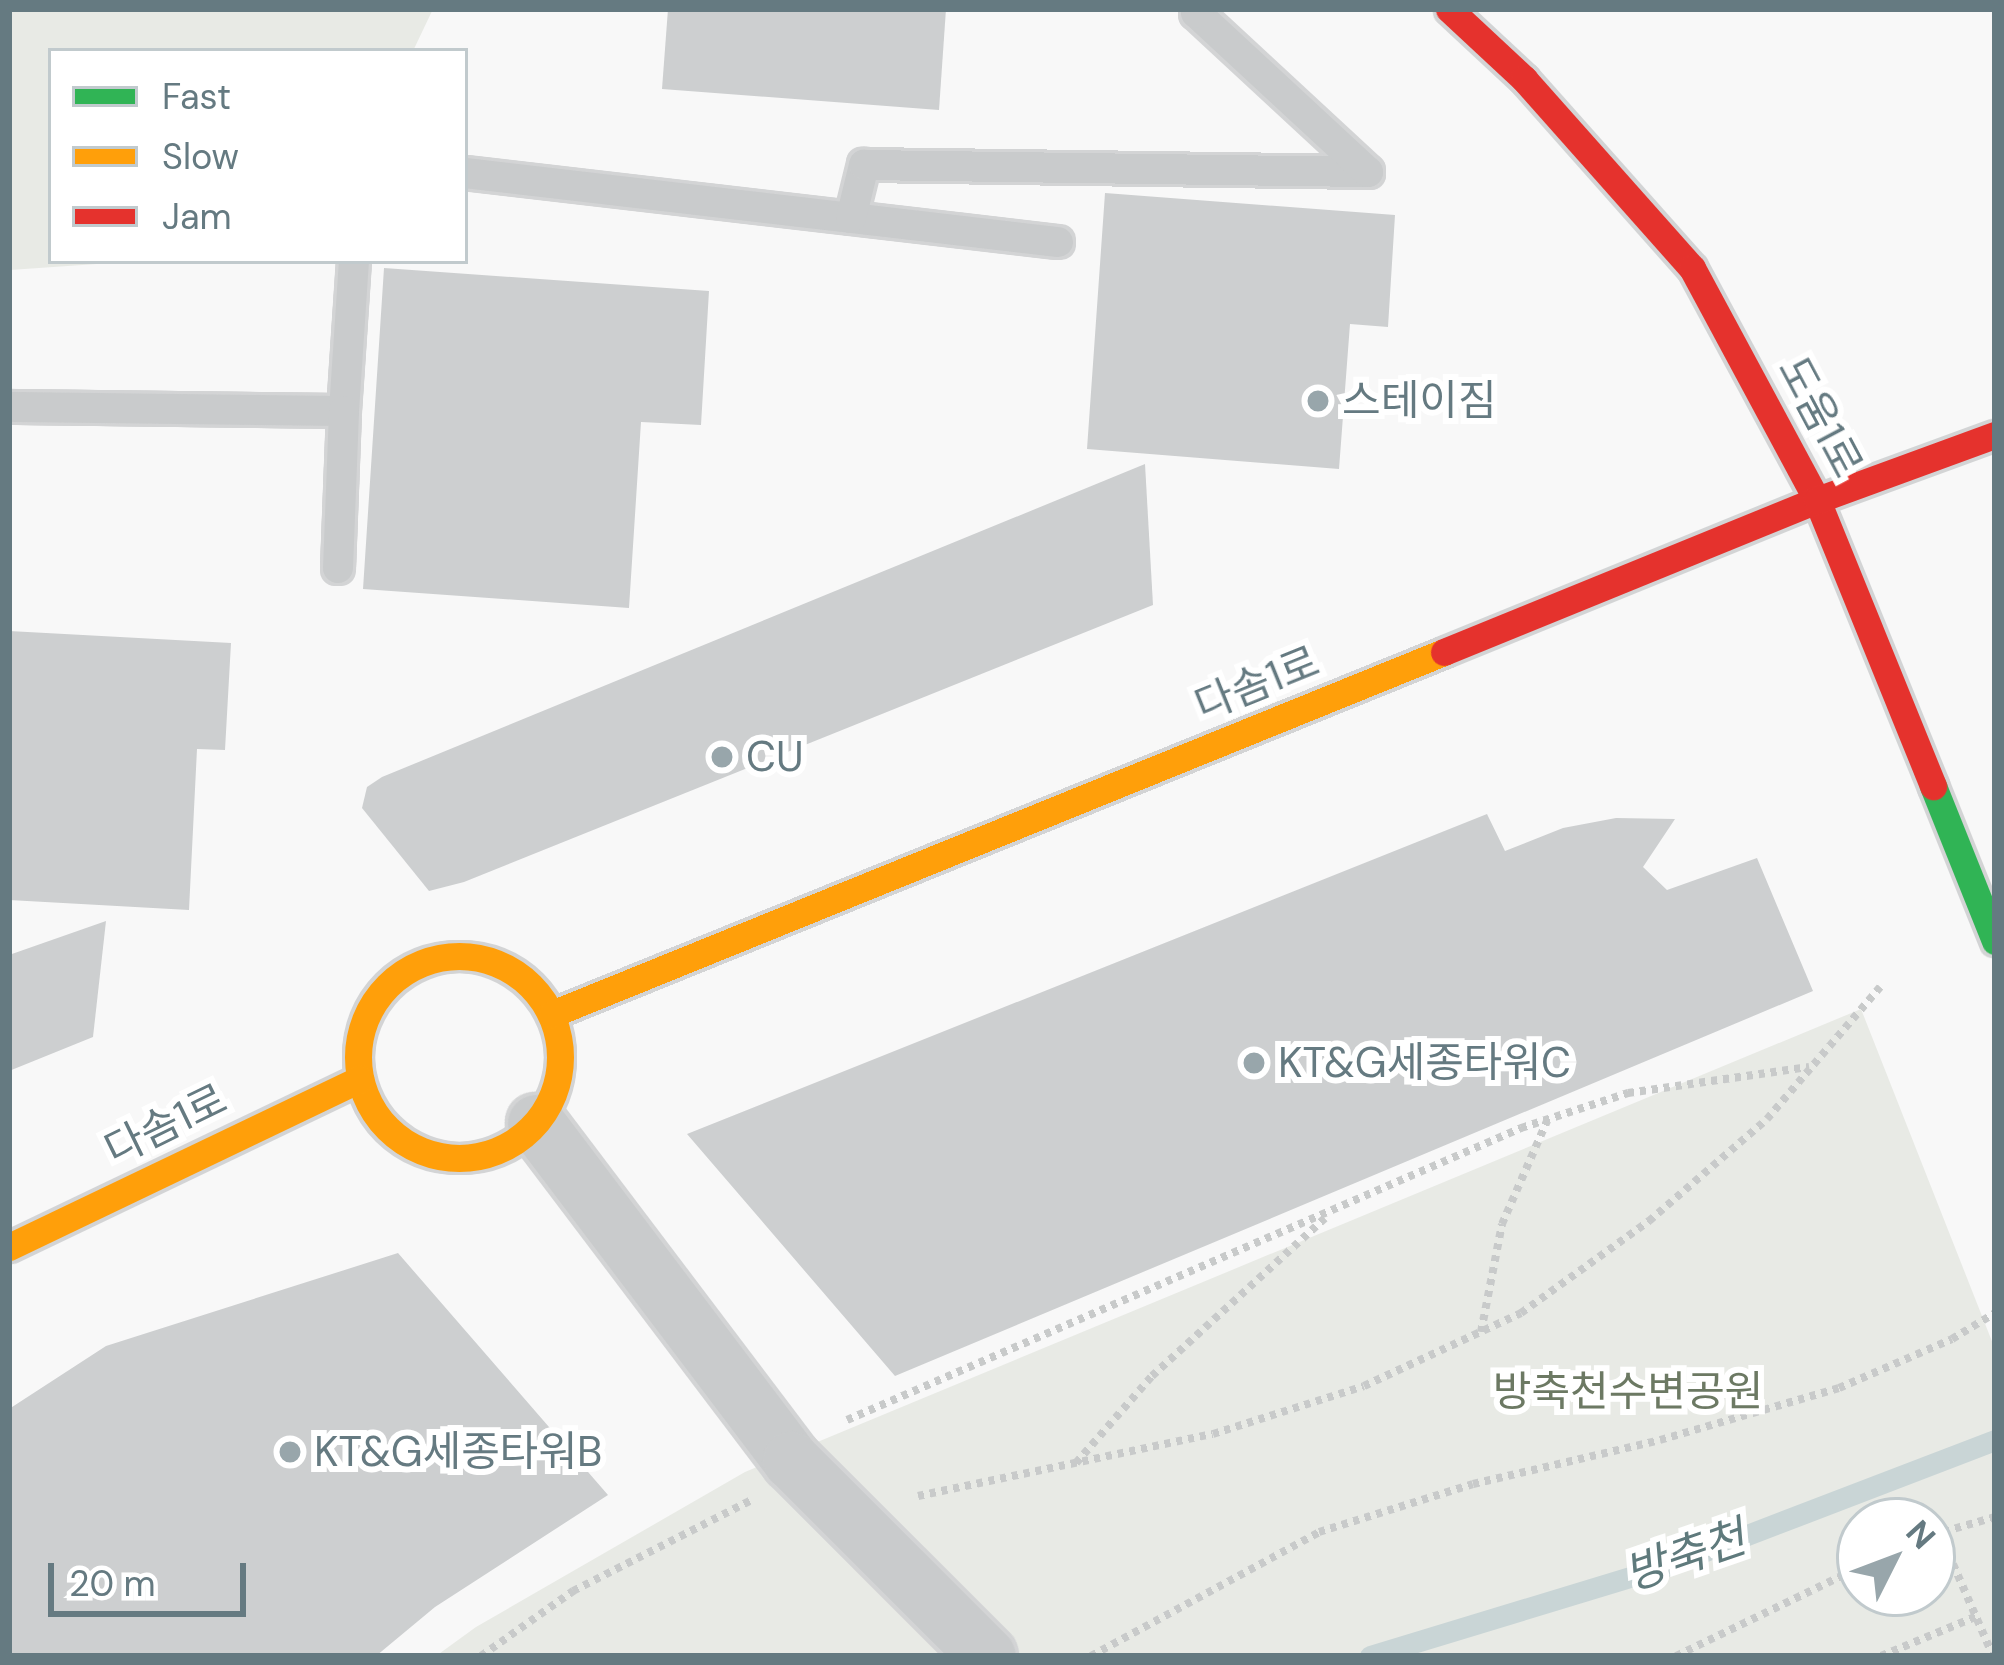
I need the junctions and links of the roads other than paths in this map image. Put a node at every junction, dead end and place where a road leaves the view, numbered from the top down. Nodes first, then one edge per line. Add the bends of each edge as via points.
1 (1199, 9) edge
2 (1449, 9) edge
3 (468, 172) edge
4 (851, 218) junction
5 (1058, 242) dead end
6 (354, 264) edge
7 (9, 407) edge
8 (344, 411) junction
9 (1995, 435) edge
10 (1817, 500) junction
11 (338, 568) dead end
12 (1995, 941) edge
13 (552, 1014) junction
14 (360, 1079) junction
15 (536, 1123) junction
16 (9, 1246) edge
17 (969, 1638) edge

1 - 4 lane via 1369,172 864,166
2 - 10 street, 도움1로 via 1523,79 1692,268
3 - 4 lane
4 - 5 lane
6 - 8 lane
7 - 8 lane
8 - 11 lane
9 - 10 street, 다솜1로
10 - 12 street, 도움1로
10 - 13 street, 다솜1로
13 - 14 street via 506,966 442,956 385,987 358,1046
13 - 15 street via 558,1082
14 - 15 street via 372,1110 422,1152 491,1154
14 - 16 street, 다솜1로
15 - 17 street via 791,1460

